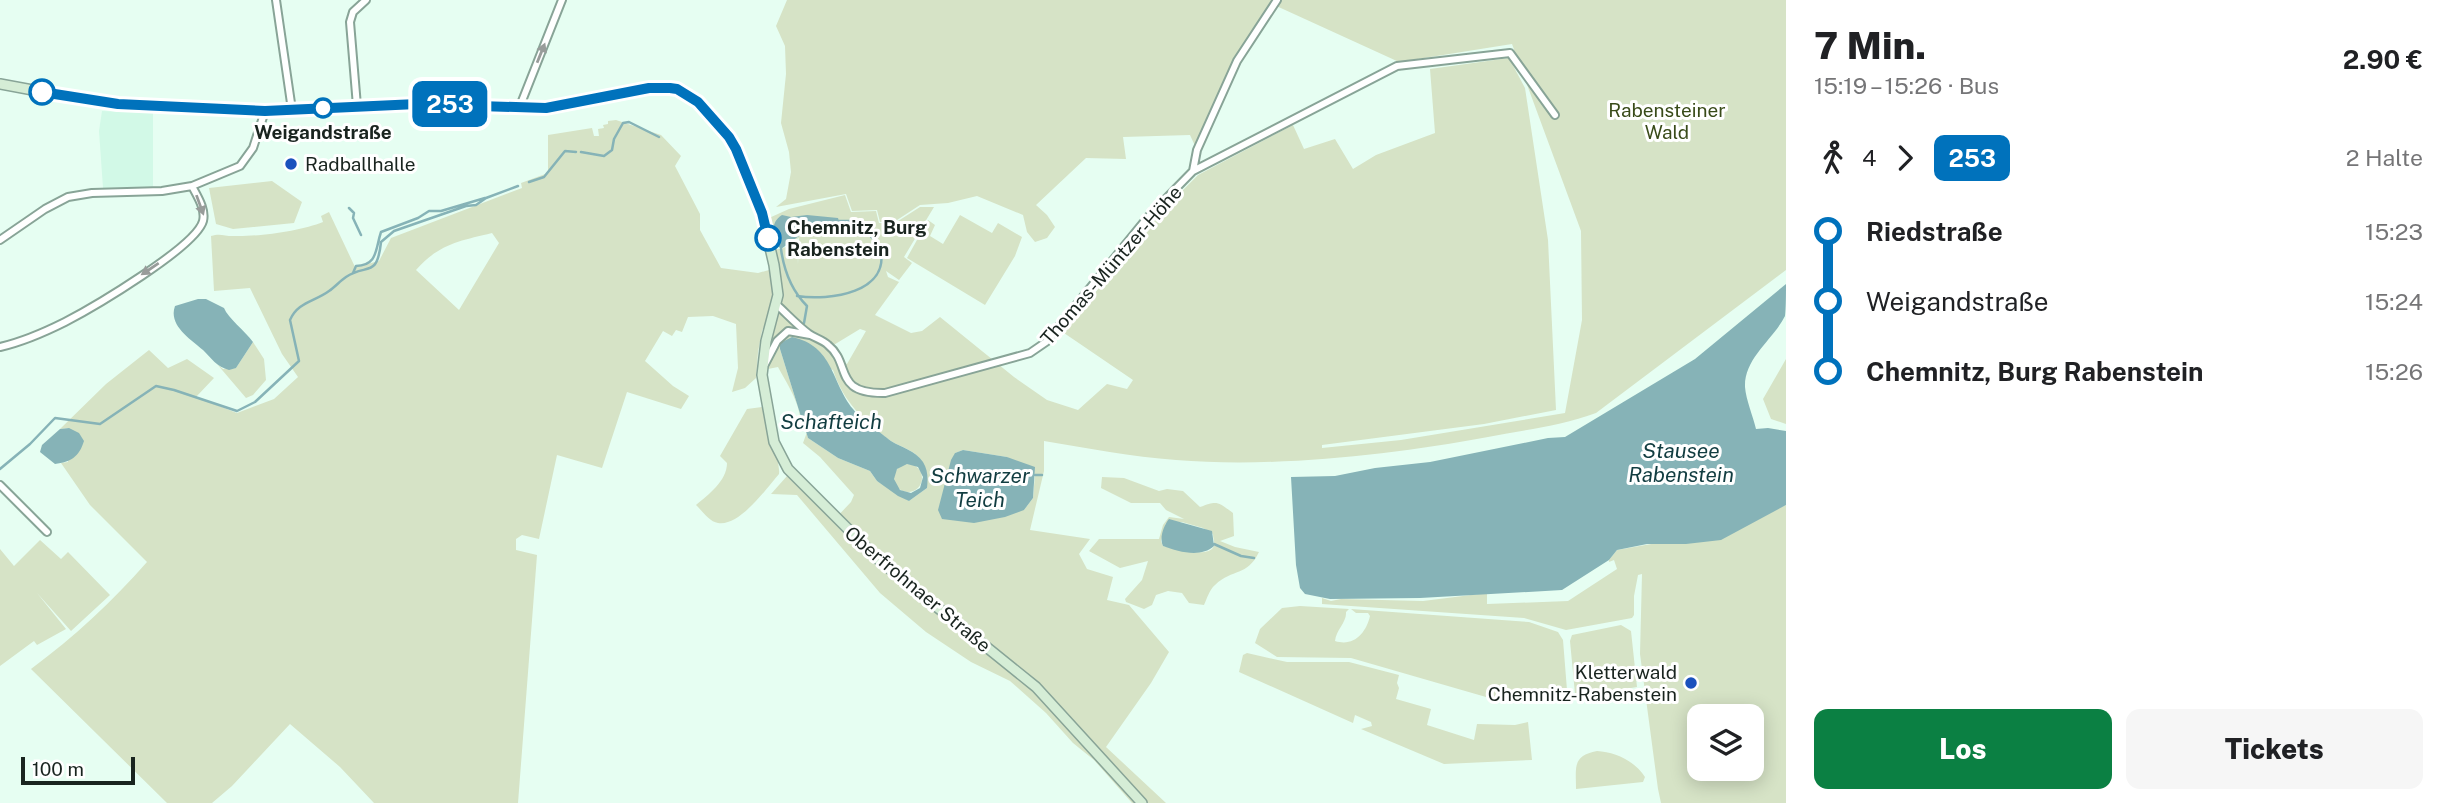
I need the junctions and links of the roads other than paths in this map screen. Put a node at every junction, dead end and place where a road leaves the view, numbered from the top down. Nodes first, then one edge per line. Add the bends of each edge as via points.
1 (276, 0) edge
2 (366, 0) edge
3 (562, 0) edge
4 (1277, 0) edge
5 (0, 84) edge
6 (358, 106) junction
7 (520, 106) junction
8 (292, 110) junction
9 (265, 111) junction
10 (1555, 115) dead end
11 (1193, 171) junction
12 (192, 186) junction
13 (0, 240) edge
14 (776, 304) junction
15 (811, 336) junction
16 (0, 347) edge
17 (763, 367) junction
18 (0, 485) edge
19 (47, 532) dead end
20 (1143, 803) edge

1 - 8 street
2 - 6 street via 350,22
7 -> 3 street
4 - 11 street, Thomas-Müntzer-Höhe via 1237,61 1197,150
5 - 9 main road, Oberfrohnaer Straße via 118,104
6 - 7 main road, Oberfrohnaer Straße
6 - 8 main road, Oberfrohnaer Straße
7 - 14 main road, Oberfrohnaer Straße via 546,108 664,87 698,102 736,149 762,213 774,265
8 - 9 main road, Oberfrohnaer Straße
9 - 12 street via 253,148 240,166
10 - 11 street, Thomas-Müntzer-Höhe via 1510,53 1397,66
11 - 15 street, Thomas-Müntzer-Höhe via 1148,217 1046,342 1030,353 871,393 846,380 830,345
12 - 13 street via 68,197
12 -> 16 street via 204,217 191,238 124,287 66,321
14 - 15 street, Thomas-Müntzer-Höhe
14 - 17 main road, Oberfrohnaer Straße
15 - 17 street via 788,331
17 - 20 main road, Oberfrohnaer Straße via 774,442 789,469 880,561 1036,687
18 - 19 street

